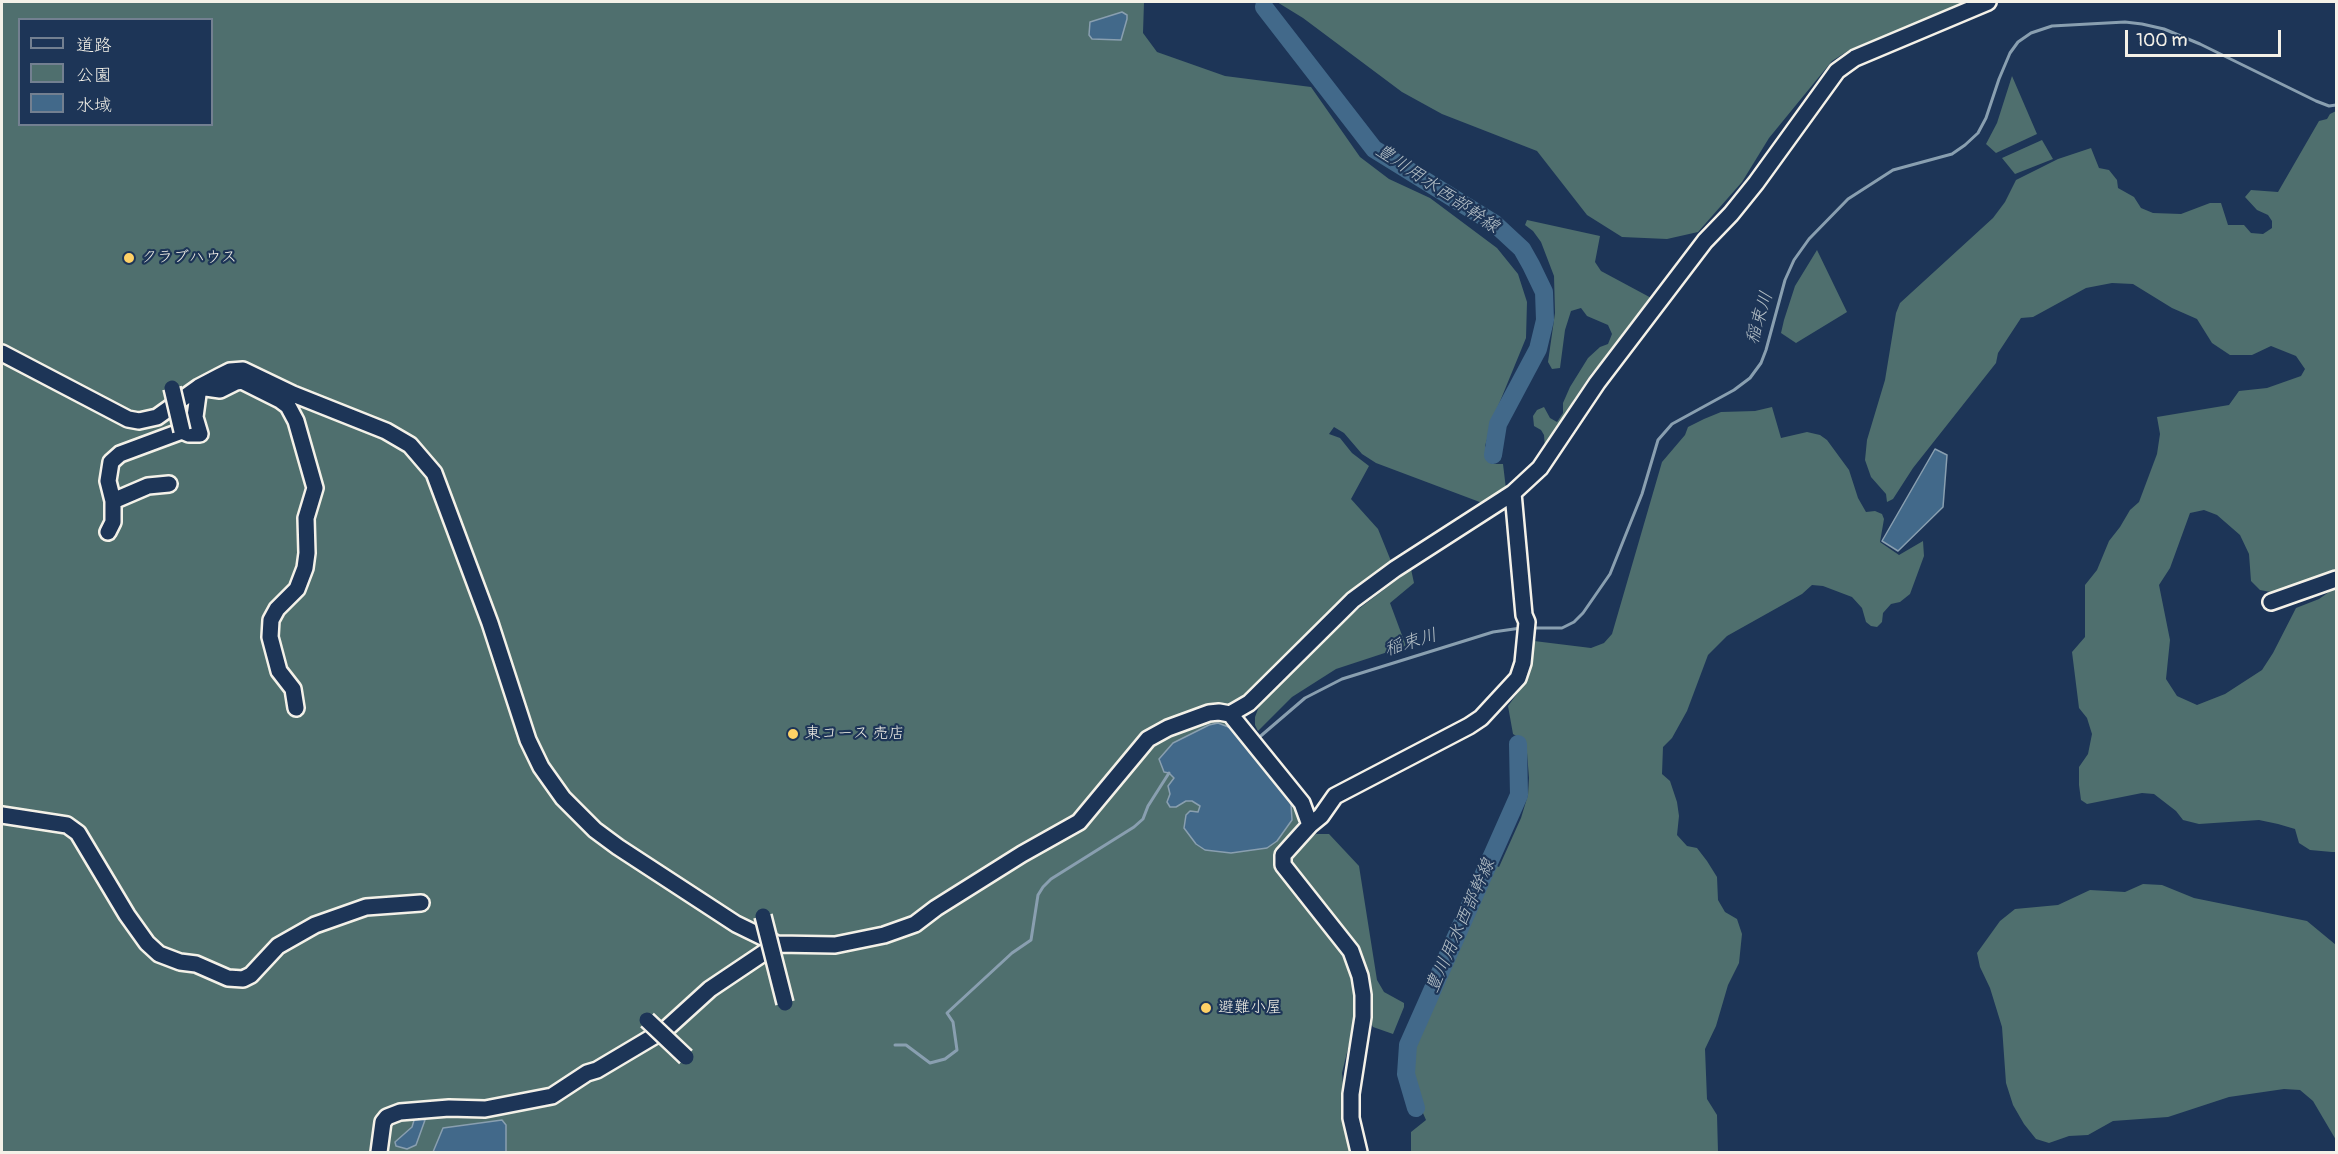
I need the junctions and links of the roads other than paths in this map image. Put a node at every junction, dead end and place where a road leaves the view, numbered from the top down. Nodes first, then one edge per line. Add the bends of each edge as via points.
1 (1988, 2) edge
2 (2, 353) edge
3 (198, 387) junction
4 (172, 388) dead end
5 (182, 431) junction
6 (169, 484) dead end
7 (1513, 493) junction
8 (112, 501) junction
9 (108, 532) dead end
10 (2337, 579) edge
11 (2271, 603) dead end
12 (296, 708) dead end
13 (1230, 714) junction
14 (2, 815) edge
15 (1310, 825) junction
16 (421, 903) dead end
17 (763, 916) dead end
18 (777, 944) junction
19 (785, 1003) dead end
20 (647, 1020) dead end
21 (686, 1057) dead end
22 (379, 1152) edge
23 (1359, 1152) edge

1 - 7 street via 1855,58 1837,71 1756,183 1705,241 1597,383 1540,468
2 - 3 street via 128,419 139,421 157,417
3 - 5 street via 195,417 200,434
3 - 12 street via 220,390 242,381 280,400 296,421 315,488 306,518 305,568 297,589 271,620 270,637 279,671 293,689
3 - 18 street via 230,371 243,370 386,431 418,453 434,473 446,501 528,740 563,798 618,847 736,924
4 - 5 street, bridge
5 - 8 street via 111,462 108,474
6 - 8 street via 148,486
7 - 13 street via 1353,600 1249,703
7 - 15 street via 1527,629 1518,678 1481,718 1342,791
8 - 9 street via 113,522
10 - 11 street
13 - 15 street via 1302,803
13 - 18 street via 1209,713 1148,739 1079,822 909,927 835,945
14 - 16 street via 67,825 78,833 147,943 159,954 228,978 251,975 278,946 315,925 366,907
15 - 23 street via 1287,849 1282,861 1351,951 1360,976 1363,1017 1351,1094 1351,1118
17 - 19 street, bridge
18 - 22 street via 710,989 666,1029 552,1096 484,1110 400,1112 383,1122
20 - 21 street, bridge

